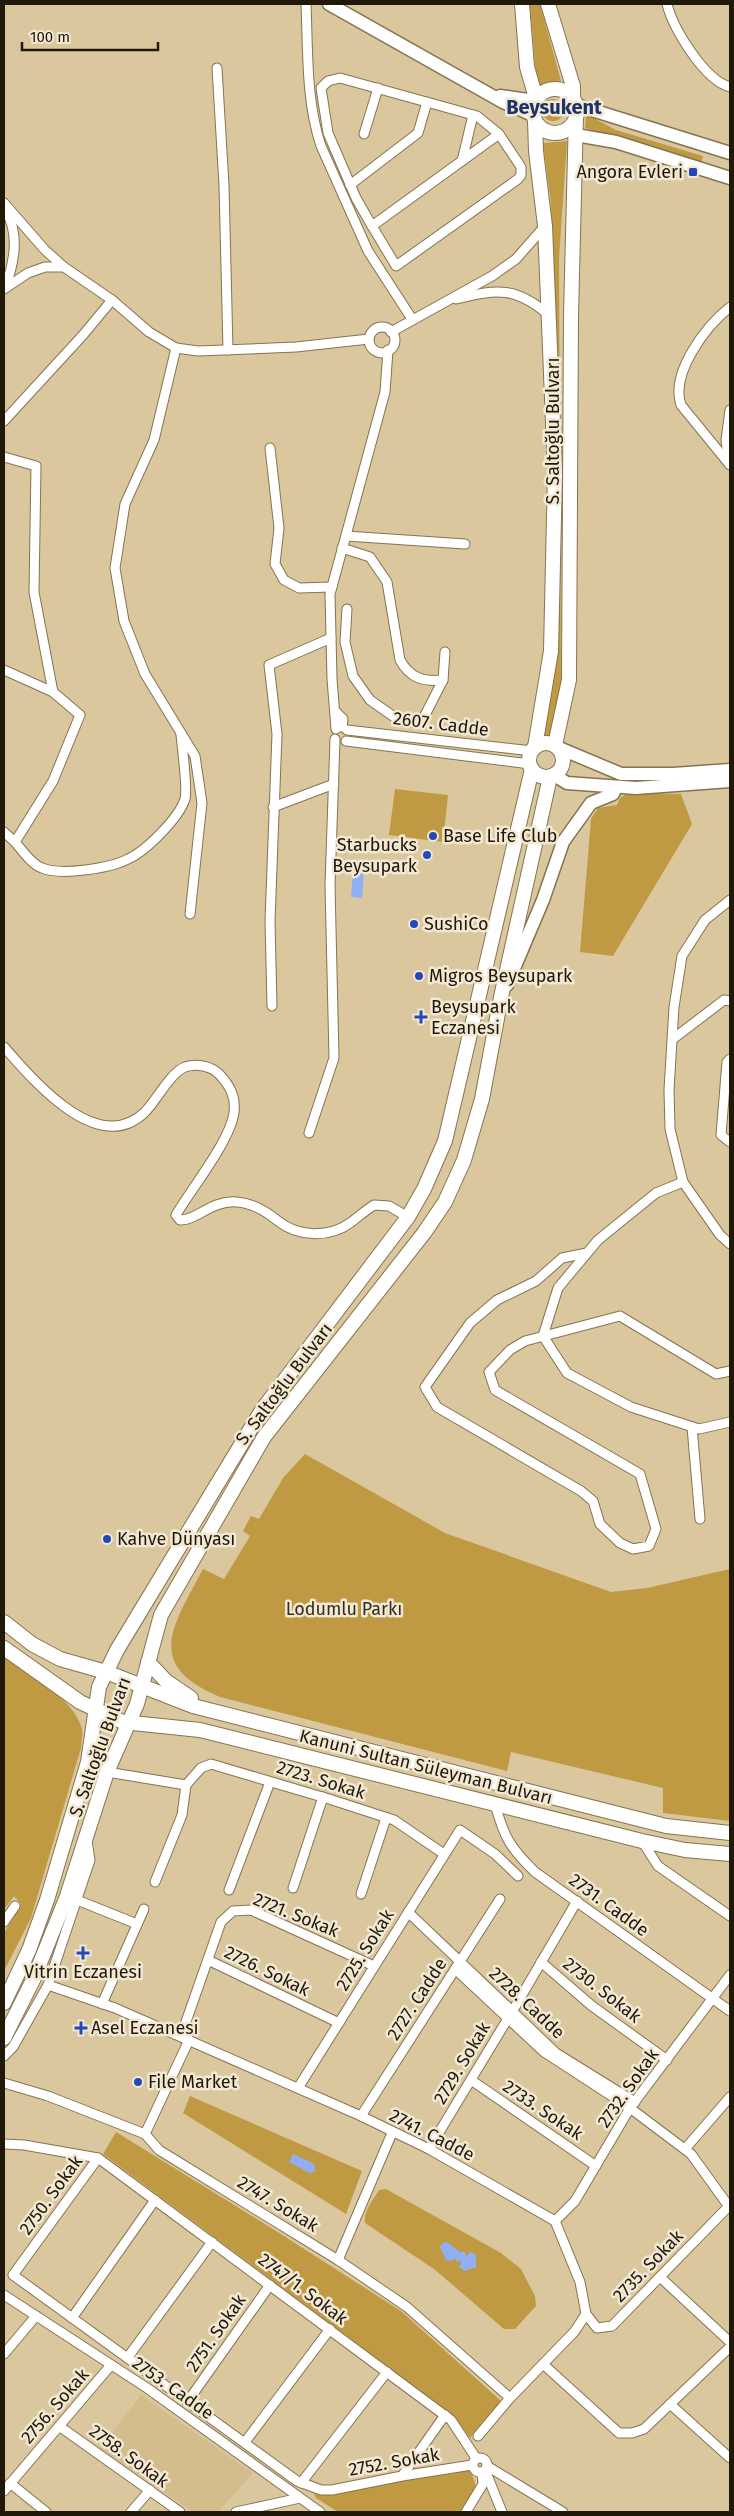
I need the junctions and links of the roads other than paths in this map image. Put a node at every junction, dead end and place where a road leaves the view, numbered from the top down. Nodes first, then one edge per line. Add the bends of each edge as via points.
1 (306, 4) edge
2 (329, 4) edge
3 (522, 4) edge
4 (548, 4) edge
5 (667, 4) edge
6 (217, 68) dead end
7 (310, 86) junction
8 (322, 86) junction
9 (730, 86) edge
10 (378, 88) junction
11 (427, 102) junction
12 (575, 106) junction
13 (535, 109) junction
14 (473, 115) junction
15 (364, 134) dead end
16 (499, 134) junction
17 (576, 135) junction
18 (730, 153) edge
19 (462, 161) junction
20 (730, 178) edge
21 (350, 185) junction
22 (4, 203) edge
23 (4, 207) edge
24 (372, 226) junction
25 (545, 226) junction
26 (64, 267) junction
27 (4, 289) edge
28 (112, 300) junction
29 (446, 301) junction
30 (730, 306) edge
31 (550, 316) junction
32 (412, 319) junction
33 (392, 332) junction
34 (369, 339) junction
35 (176, 348) junction
36 (228, 350) junction
37 (388, 350) junction
38 (730, 410) edge
39 (4, 421) edge
40 (270, 448) dead end
41 (4, 456) edge
42 (730, 465) edge
43 (346, 536) junction
44 (465, 544) dead end
45 (342, 548) junction
46 (332, 587) junction
47 (347, 609) dead end
48 (331, 638) junction
49 (445, 652) dead end
50 (4, 670) edge
51 (443, 680) junction
52 (53, 692) junction
53 (342, 729) junction
54 (181, 733) junction
55 (341, 741) junction
56 (458, 742) junction
57 (557, 747) junction
58 (457, 755) junction
59 (532, 758) junction
60 (730, 770) edge
61 (552, 776) junction
62 (730, 781) edge
63 (334, 784) junction
64 (616, 787) junction
65 (273, 807) junction
66 (4, 832) edge
67 (15, 842) junction
68 (730, 900) edge
69 (190, 914) dead end
70 (501, 996) junction
71 (730, 1000) edge
72 (272, 1006) dead end
73 (673, 1039) junction
74 (4, 1047) edge
75 (730, 1059) edge
76 (309, 1133) dead end
77 (730, 1142) edge
78 (683, 1182) junction
79 (408, 1217) junction
80 (730, 1244) edge
81 (587, 1252) junction
82 (543, 1336) junction
83 (730, 1371) edge
84 (730, 1422) edge
85 (692, 1427) junction
86 (700, 1519) dead end
87 (4, 1622) edge
88 (4, 1648) edge
89 (148, 1662) junction
90 (106, 1672) junction
91 (143, 1687) junction
92 (95, 1711) junction
93 (211, 1711) junction
94 (130, 1724) junction
95 (107, 1772) junction
96 (270, 1782) junction
97 (186, 1786) junction
98 (323, 1797) junction
99 (495, 1804) junction
100 (386, 1818) junction
101 (730, 1833) edge
102 (87, 1839) junction
103 (642, 1841) junction
104 (444, 1854) junction
105 (730, 1854) edge
106 (518, 1876) dead end
107 (155, 1882) dead end
108 (293, 1888) dead end
109 (229, 1890) dead end
110 (361, 1894) dead end
111 (500, 1899) dead end
112 (77, 1900) junction
113 (577, 1901) junction
114 (15, 1906) dead end
115 (144, 1909) dead end
116 (408, 1912) junction
117 (730, 1916) edge
118 (4, 1922) edge
119 (138, 1924) junction
120 (208, 1960) junction
121 (541, 1962) junction
122 (374, 1966) junction
123 (458, 1966) junction
124 (730, 1975) edge
125 (48, 1985) junction
126 (713, 2000) junction
127 (4, 2003) edge
128 (102, 2004) junction
129 (730, 2011) edge
130 (510, 2016) junction
131 (339, 2023) junction
132 (4, 2038) edge
133 (185, 2038) junction
134 (4, 2056) edge
135 (667, 2060) junction
136 (471, 2080) junction
137 (4, 2083) edge
138 (298, 2088) junction
139 (730, 2097) edge
140 (633, 2105) junction
141 (361, 2116) junction
142 (392, 2133) junction
143 (145, 2134) junction
144 (4, 2144) edge
145 (429, 2149) junction
146 (685, 2149) junction
147 (98, 2158) junction
148 (596, 2166) junction
149 (155, 2200) junction
150 (730, 2206) edge
151 (555, 2221) junction
152 (212, 2242) junction
153 (338, 2260) junction
154 (660, 2277) junction
155 (270, 2285) junction
156 (4, 2295) edge
157 (586, 2314) junction
158 (36, 2316) junction
159 (72, 2318) junction
160 (330, 2329) junction
161 (730, 2342) edge
162 (730, 2347) edge
163 (4, 2354) edge
164 (128, 2357) junction
165 (543, 2364) junction
166 (111, 2365) junction
167 (387, 2372) junction
168 (510, 2398) junction
169 (188, 2401) junction
170 (670, 2404) junction
171 (445, 2415) junction
172 (59, 2426) junction
173 (478, 2436) dead end
174 (245, 2442) junction
175 (730, 2458) edge
176 (474, 2462) junction
177 (485, 2469) junction
178 (402, 2476) junction
179 (10, 2483) junction
180 (301, 2483) junction
181 (150, 2490) junction
182 (4, 2491) edge
183 (300, 2498) junction
184 (46, 2512) edge
185 (131, 2512) edge
186 (180, 2512) edge
187 (236, 2512) edge
188 (320, 2512) edge
189 (466, 2512) edge
190 (502, 2512) edge
191 (563, 2512) edge

1 - 7 street
2 - 13 street via 493,96
3 - 13 main road, S. Saltoğlu Bulvarı via 527,67
4 - 12 main road, S. Saltoğlu Bulvarı via 573,86
5 - 9 street via 671,20 686,43 713,78
6 - 36 street
7 - 8 street
7 - 32 street via 316,132 327,162 368,251
8 - 10 street via 340,78
8 - 21 street via 328,133
10 - 11 street
10 - 15 street
11 - 14 street
11 - 21 street via 418,133
12 - 13 main road via 565,91 554,89 544,91
12 - 13 main road via 570,127 556,133 545,131
12 - 17 main road, S. Saltoğlu Bulvarı
12 - 18 street
13 - 25 main road, S. Saltoğlu Bulvarı via 536,151
14 - 16 street
14 - 19 street
16 - 19 street
16 - 24 street via 521,167 518,179 396,266
17 - 20 street via 610,141
17 - 57 main road, S. Saltoğlu Bulvarı via 569,680
19 - 24 street
21 - 24 street
22 - 26 street
23 - 27 street via 13,224 15,238 11,271
25 - 29 street via 516,259
25 - 31 main road, S. Saltoğlu Bulvarı
26 - 27 street via 28,273
26 - 28 street
28 - 35 street via 149,332
28 - 39 street
29 - 31 street via 491,291 507,291 522,296
29 - 32 street
30 - 42 street via 689,356 680,376 677,394 681,405
31 - 59 main road, S. Saltoğlu Bulvarı via 555,472 551,651
32 - 33 street
33 - 34 street via 384,327 376,328
33 - 37 street via 394,344
34 - 36 street
34 - 37 street via 374,350
35 - 36 street
35 - 54 street via 154,440 125,504 115,568 124,621 145,674
37 - 43 street via 385,392
38 - 42 street via 726,440
40 - 46 street via 279,528 275,564 284,580 299,588
41 - 52 street via 36,466 34,592
43 - 44 street
43 - 45 street
45 - 46 street
45 - 51 street via 370,558 387,582 400,660 406,671 421,680
46 - 48 street
47 - 51 street via 345,642 353,676 370,700 400,721 421,723
48 - 53 street via 332,679 336,712 343,719
48 - 65 street via 269,665 277,734
49 - 51 street
50 - 52 street
52 - 67 street via 80,715 53,781
53 - 55 street via 334,735
53 - 55 street via 349,737
53 - 56 street, 2607. Cadde
54 - 67 street via 186,799 162,834 128,859 103,866 56,871 31,861
54 - 69 street via 195,756 202,803
55 - 58 street, 2607. Cadde
55 - 63 street via 336,756
56 - 58 street
56 - 59 street, 2607. Cadde
57 - 59 main road via 545,742
57 - 60 street via 621,774
57 - 61 main road, S. Saltoğlu Bulvarı via 562,753 562,765
58 - 59 street, 2607. Cadde
59 - 61 main road via 540,776
59 - 79 main road, S. Saltoğlu Bulvarı via 446,1141
61 - 64 street via 566,783
61 - 70 main road, S. Saltoğlu Bulvarı
62 - 64 street
63 - 65 street
63 - 76 street via 330,886 334,1058
64 - 70 street via 613,794 591,803 563,842 522,953
65 - 72 street
66 - 67 street
68 - 73 street via 705,920 682,956
70 - 89 main road, S. Saltoğlu Bulvarı via 479,1108 464,1160 445,1202 264,1437 161,1615
71 - 73 street via 724,1000
73 - 78 street via 670,1128
74 - 79 street via 60,1105 84,1120 108,1126 129,1124 144,1113 172,1077 185,1067 198,1064 219,1073 231,1089 234,1113 228,1132 176,1215 180,1220 215,1204 235,1202 248,1203 290,1230 309,1233 327,1234 349,1224 374,1205 389,1206
75 - 77 street via 726,1062 721,1135
78 - 80 street via 720,1235
78 - 81 street via 656,1193
79 - 90 main road, S. Saltoğlu Bulvarı via 262,1410
81 - 82 street via 558,1288
81 - 82 street via 562,1258 536,1280 497,1300 470,1323 425,1387 437,1407 587,1496 593,1501 600,1524 620,1543 633,1549 649,1546 656,1529 640,1474 495,1390 489,1372 510,1350
82 - 83 street via 620,1316 716,1374
82 - 85 street via 567,1373 631,1407
84 - 85 street via 699,1429
85 - 86 street
87 - 90 main road, Kanuni Sultan Süleyman Bulvarı via 50,1655
88 - 92 main road, Kanuni Sultan Süleyman Bulvarı
89 - 91 main road, S. Saltoğlu Bulvarı
89 - 93 main road via 178,1691
90 - 91 main road, Kanuni Sultan Süleyman Bulvarı
90 - 92 main road, S. Saltoğlu Bulvarı via 99,1687
91 - 93 main road, Kanuni Sultan Süleyman Bulvarı
91 - 94 main road, S. Saltoğlu Bulvarı
92 - 94 main road, Kanuni Sultan Süleyman Bulvarı
92 - 127 main road, S. Saltoğlu Bulvarı via 88,1762 58,1867 29,1950
93 - 101 main road, Kanuni Sultan Süleyman Bulvarı via 666,1826
94 - 95 main road, S. Saltoğlu Bulvarı
94 - 99 main road, Kanuni Sultan Süleyman Bulvarı via 200,1730
95 - 97 street
95 - 102 main road, S. Saltoğlu Bulvarı
96 - 97 street, 2723. Sokak via 211,1764 201,1768
96 - 98 street, 2723. Sokak
96 - 109 street
97 - 107 street via 182,1816
98 - 100 street, 2723. Sokak
98 - 108 street
99 - 103 main road, Kanuni Sultan Süleyman Bulvarı
99 - 113 street, 2731. Cadde via 502,1831 514,1852 535,1872
100 - 104 street, 2723. Sokak via 394,1820
100 - 110 street
102 - 112 street via 90,1860
102 - 132 main road, S. Saltoğlu Bulvarı via 46,1949
103 - 105 main road, Kanuni Sultan Süleyman Bulvarı via 685,1850
103 - 117 street via 658,1866
104 - 106 street, 2725. Sokak via 460,1830 495,1854
104 - 116 street, 2725. Sokak
111 - 123 street, 2727. Cadde
112 - 119 street
112 - 125 street
113 - 121 street, 2729. Sokak
113 - 126 street, 2731. Cadde
114 - 118 street
115 - 119 street
116 - 122 street, 2725. Sokak
116 - 123 street, 2728. Cadde
119 - 128 street
120 - 122 street, 2721. Sokak via 220,1922 233,1911 251,1910
120 - 131 street, 2726. Sokak
120 - 133 street
121 - 130 street, 2729. Sokak
121 - 135 street, 2730. Sokak via 592,2006
122 - 131 street, 2725. Sokak
123 - 130 street, 2728. Cadde
123 - 141 street, 2727. Cadde
124 - 126 street, 2732. Sokak
125 - 128 street, 2741. Cadde
125 - 134 street via 13,2047
126 - 129 street, 2731. Cadde
126 - 135 street, 2732. Sokak
128 - 133 street, 2741. Cadde
130 - 136 street, 2729. Sokak
130 - 140 street, 2728. Cadde via 557,2061
131 - 138 street, 2725. Sokak
133 - 138 street, 2741. Cadde
133 - 143 street
135 - 140 street, 2732. Sokak
136 - 145 street, 2729. Sokak
136 - 148 street, 2733. Sokak
137 - 143 street, 2747. Sokak via 48,2096
138 - 141 street, 2741. Cadde
139 - 146 street
140 - 146 street, 2728. Cadde
140 - 148 street, 2732. Sokak
141 - 142 street, 2741. Cadde
142 - 145 street, 2741. Cadde
142 - 153 street
143 - 153 street, 2747. Sokak via 159,2150
144 - 147 street
145 - 151 street, 2741. Cadde
146 - 150 street, 2728. Cadde
147 - 149 street, 2747/1. Sokak
147 - 159 street, 2750. Sokak via 13,2275
148 - 151 street, 2732. Sokak via 575,2201
149 - 152 street, 2747/1. Sokak
149 - 159 street
150 - 154 street, 2735. Sokak
151 - 157 street via 580,2282
152 - 155 street, 2747/1. Sokak
152 - 164 street
153 - 168 street, 2747. Sokak via 407,2307
154 - 157 street, 2735. Sokak via 612,2326 598,2328
154 - 161 street
155 - 160 street, 2747/1. Sokak
155 - 169 street, 2751. Sokak
156 - 158 street, 2753. Cadde
157 - 165 street via 575,2331
158 - 163 street
158 - 166 street, 2753. Cadde
159 - 164 street
160 - 167 street, 2747/1. Sokak
160 - 174 street
162 - 170 street
164 - 169 street
165 - 168 street
165 - 170 street via 619,2433 644,2429
166 - 172 street, 2756. Sokak
166 - 183 street, 2753. Cadde
167 - 171 street, 2747/1. Sokak
167 - 180 street
168 - 173 street
169 - 174 street
170 - 175 street
171 - 176 street, 2747/1. Sokak
171 - 178 street
172 - 179 street, 2756. Sokak
172 - 181 street, 2758. Sokak
174 - 180 street
176 - 177 street via 484,2459
176 - 178 street, 2752. Sokak
177 - 189 street via 483,2484
177 - 190 street
177 - 191 street
178 - 180 street, 2752. Sokak via 321,2490
179 - 182 street, 2756. Sokak
179 - 184 street
181 - 185 street
181 - 186 street, 2758. Sokak
183 - 187 street
183 - 188 street, 2753. Cadde

